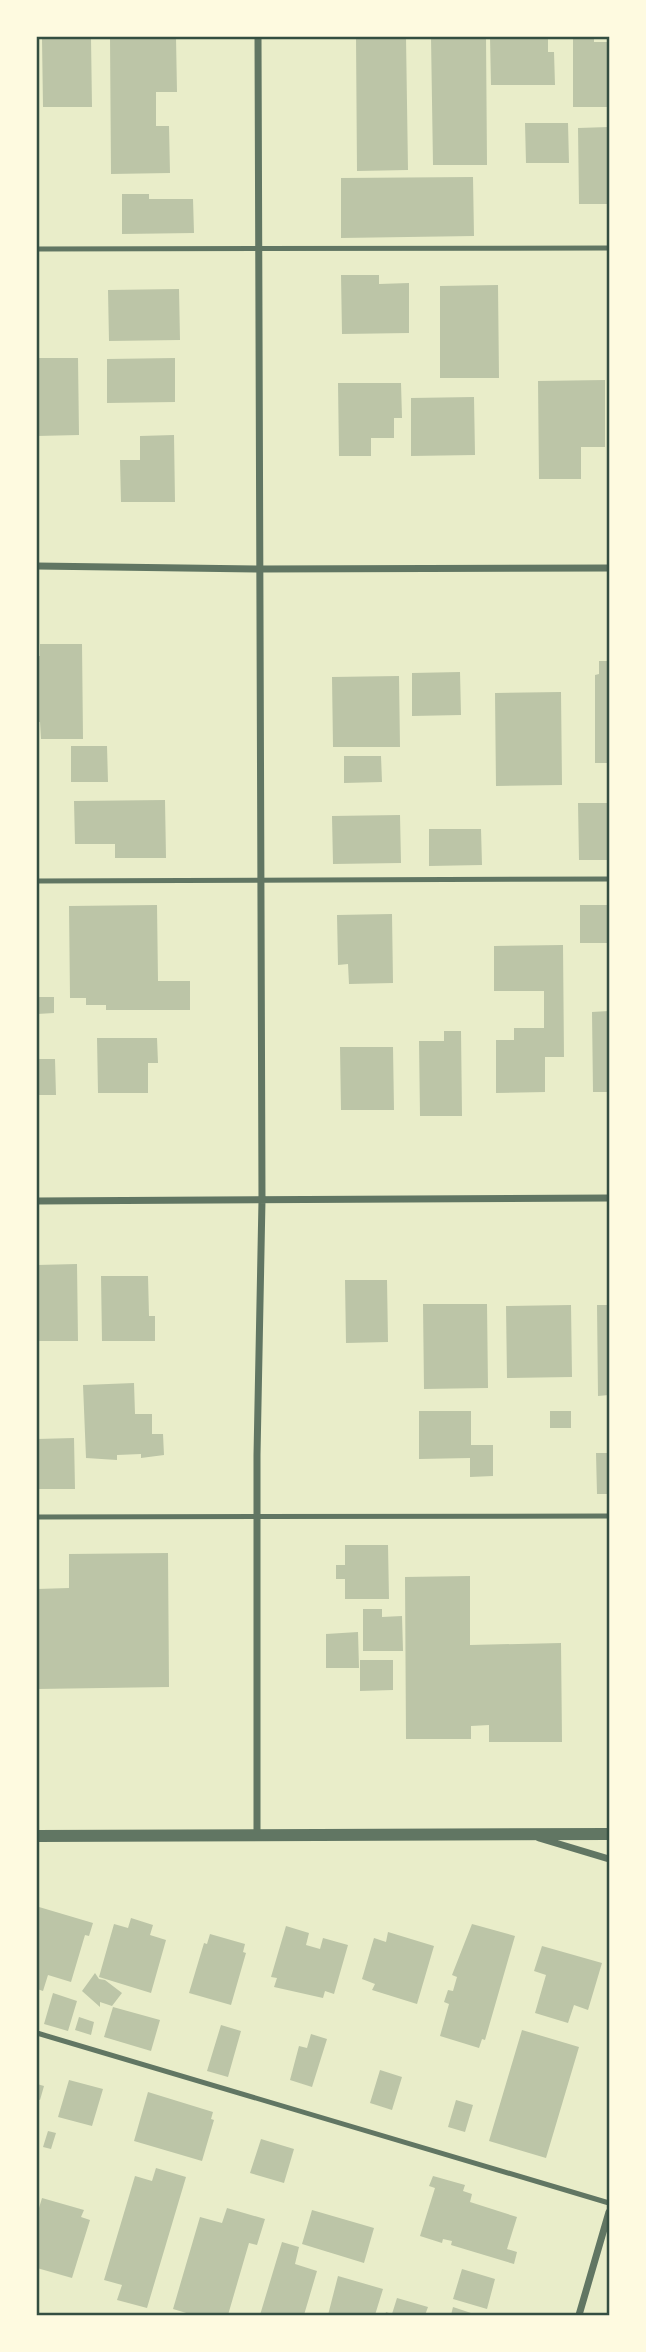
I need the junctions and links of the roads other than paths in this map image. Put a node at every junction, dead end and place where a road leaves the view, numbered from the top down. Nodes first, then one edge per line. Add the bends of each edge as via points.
1 (258, 37) edge
2 (609, 248) edge
3 (37, 249) edge
4 (259, 249) junction
5 (37, 566) edge
6 (609, 568) edge
7 (260, 569) junction
8 (261, 879) junction
9 (609, 879) edge
10 (37, 881) edge
11 (609, 1198) edge
12 (262, 1200) junction
13 (37, 1201) edge
14 (609, 1516) edge
15 (37, 1517) edge
16 (257, 1517) junction
17 (257, 1834) junction
18 (525, 1834) junction
19 (609, 1834) edge
20 (37, 1836) edge
21 (609, 1859) edge
22 (37, 2034) edge
23 (609, 2203) edge
24 (609, 2212) edge
25 (579, 2315) edge

1 - 4 street
2 - 4 lane
3 - 4 lane
4 - 7 street
5 - 7 street
6 - 7 street
7 - 8 street
8 - 9 lane
8 - 10 lane
8 - 12 street
11 - 12 street
12 - 13 street
12 - 16 street
14 - 16 lane
15 - 16 lane
16 - 17 street
17 - 18 street
17 - 20 street
18 - 19 street
18 - 21 street
22 - 23 lane
24 - 25 street

